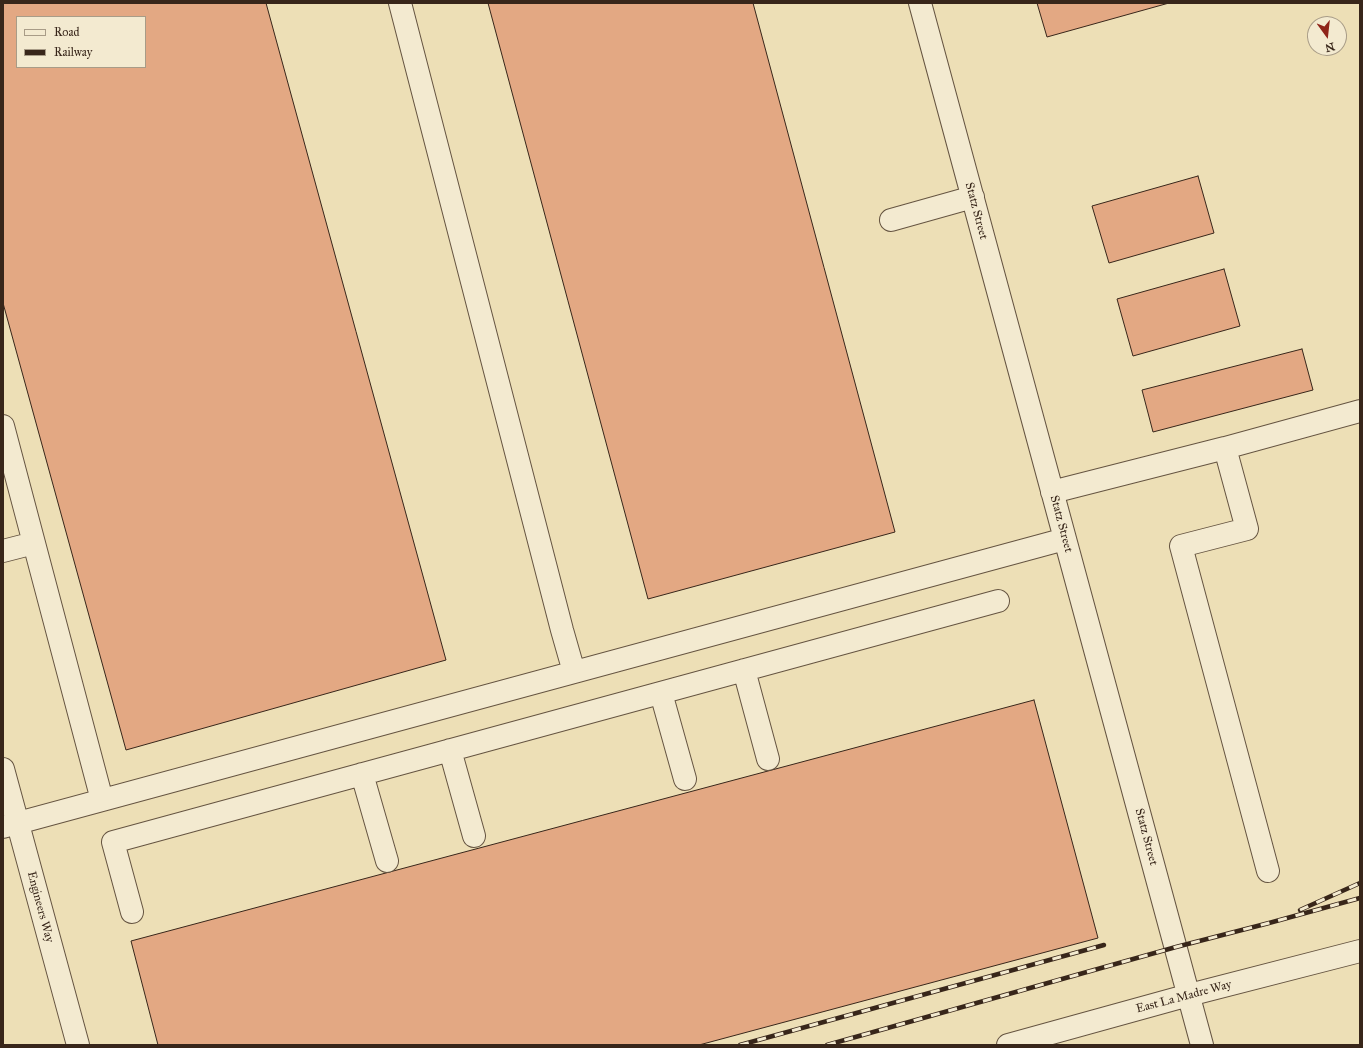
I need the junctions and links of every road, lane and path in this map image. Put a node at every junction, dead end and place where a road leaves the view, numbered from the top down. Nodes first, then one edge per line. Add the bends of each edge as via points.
1 (400, 3) edge
2 (920, 3) edge
3 (973, 197) junction
4 (891, 220) dead end
5 (1360, 412) edge
6 (3, 426) edge
7 (1225, 448) junction
8 (1052, 492) junction
9 (1065, 539) junction
10 (34, 543) junction
11 (3, 551) edge
12 (998, 602) dead end
13 (744, 670) junction
14 (574, 672) junction
15 (661, 693) junction
16 (450, 750) junction
17 (768, 759) dead end
18 (3, 769) edge
19 (362, 774) junction
20 (685, 779) dead end
21 (102, 800) junction
22 (10, 825) edge
23 (474, 836) dead end
24 (387, 861) dead end
25 (1268, 871) dead end
26 (132, 912) dead end
27 (1360, 950) edge
28 (1189, 995) junction
29 (78, 1045) edge
30 (1008, 1045) edge
31 (1202, 1045) edge

1 - 14 street
2 - 3 street, Statz Street
3 - 4 street
3 - 8 street, Statz Street
5 - 7 street
6 - 10 street
7 - 8 street
7 - 25 street via 1247,529 1182,546
8 - 9 street, Statz Street
9 - 14 street
9 - 28 street, Statz Street
10 - 11 street
10 - 21 street
12 - 13 street
13 - 15 street
13 - 17 street
14 - 21 street
15 - 16 street
15 - 20 street
16 - 19 street
16 - 23 street
18 - 22 street, Engineers Way
19 - 24 street
19 - 26 street via 113,842
21 - 22 street
22 - 29 street, Engineers Way
27 - 28 street, East La Madre Way
28 - 30 street, East La Madre Way
28 - 31 street, Statz Street

